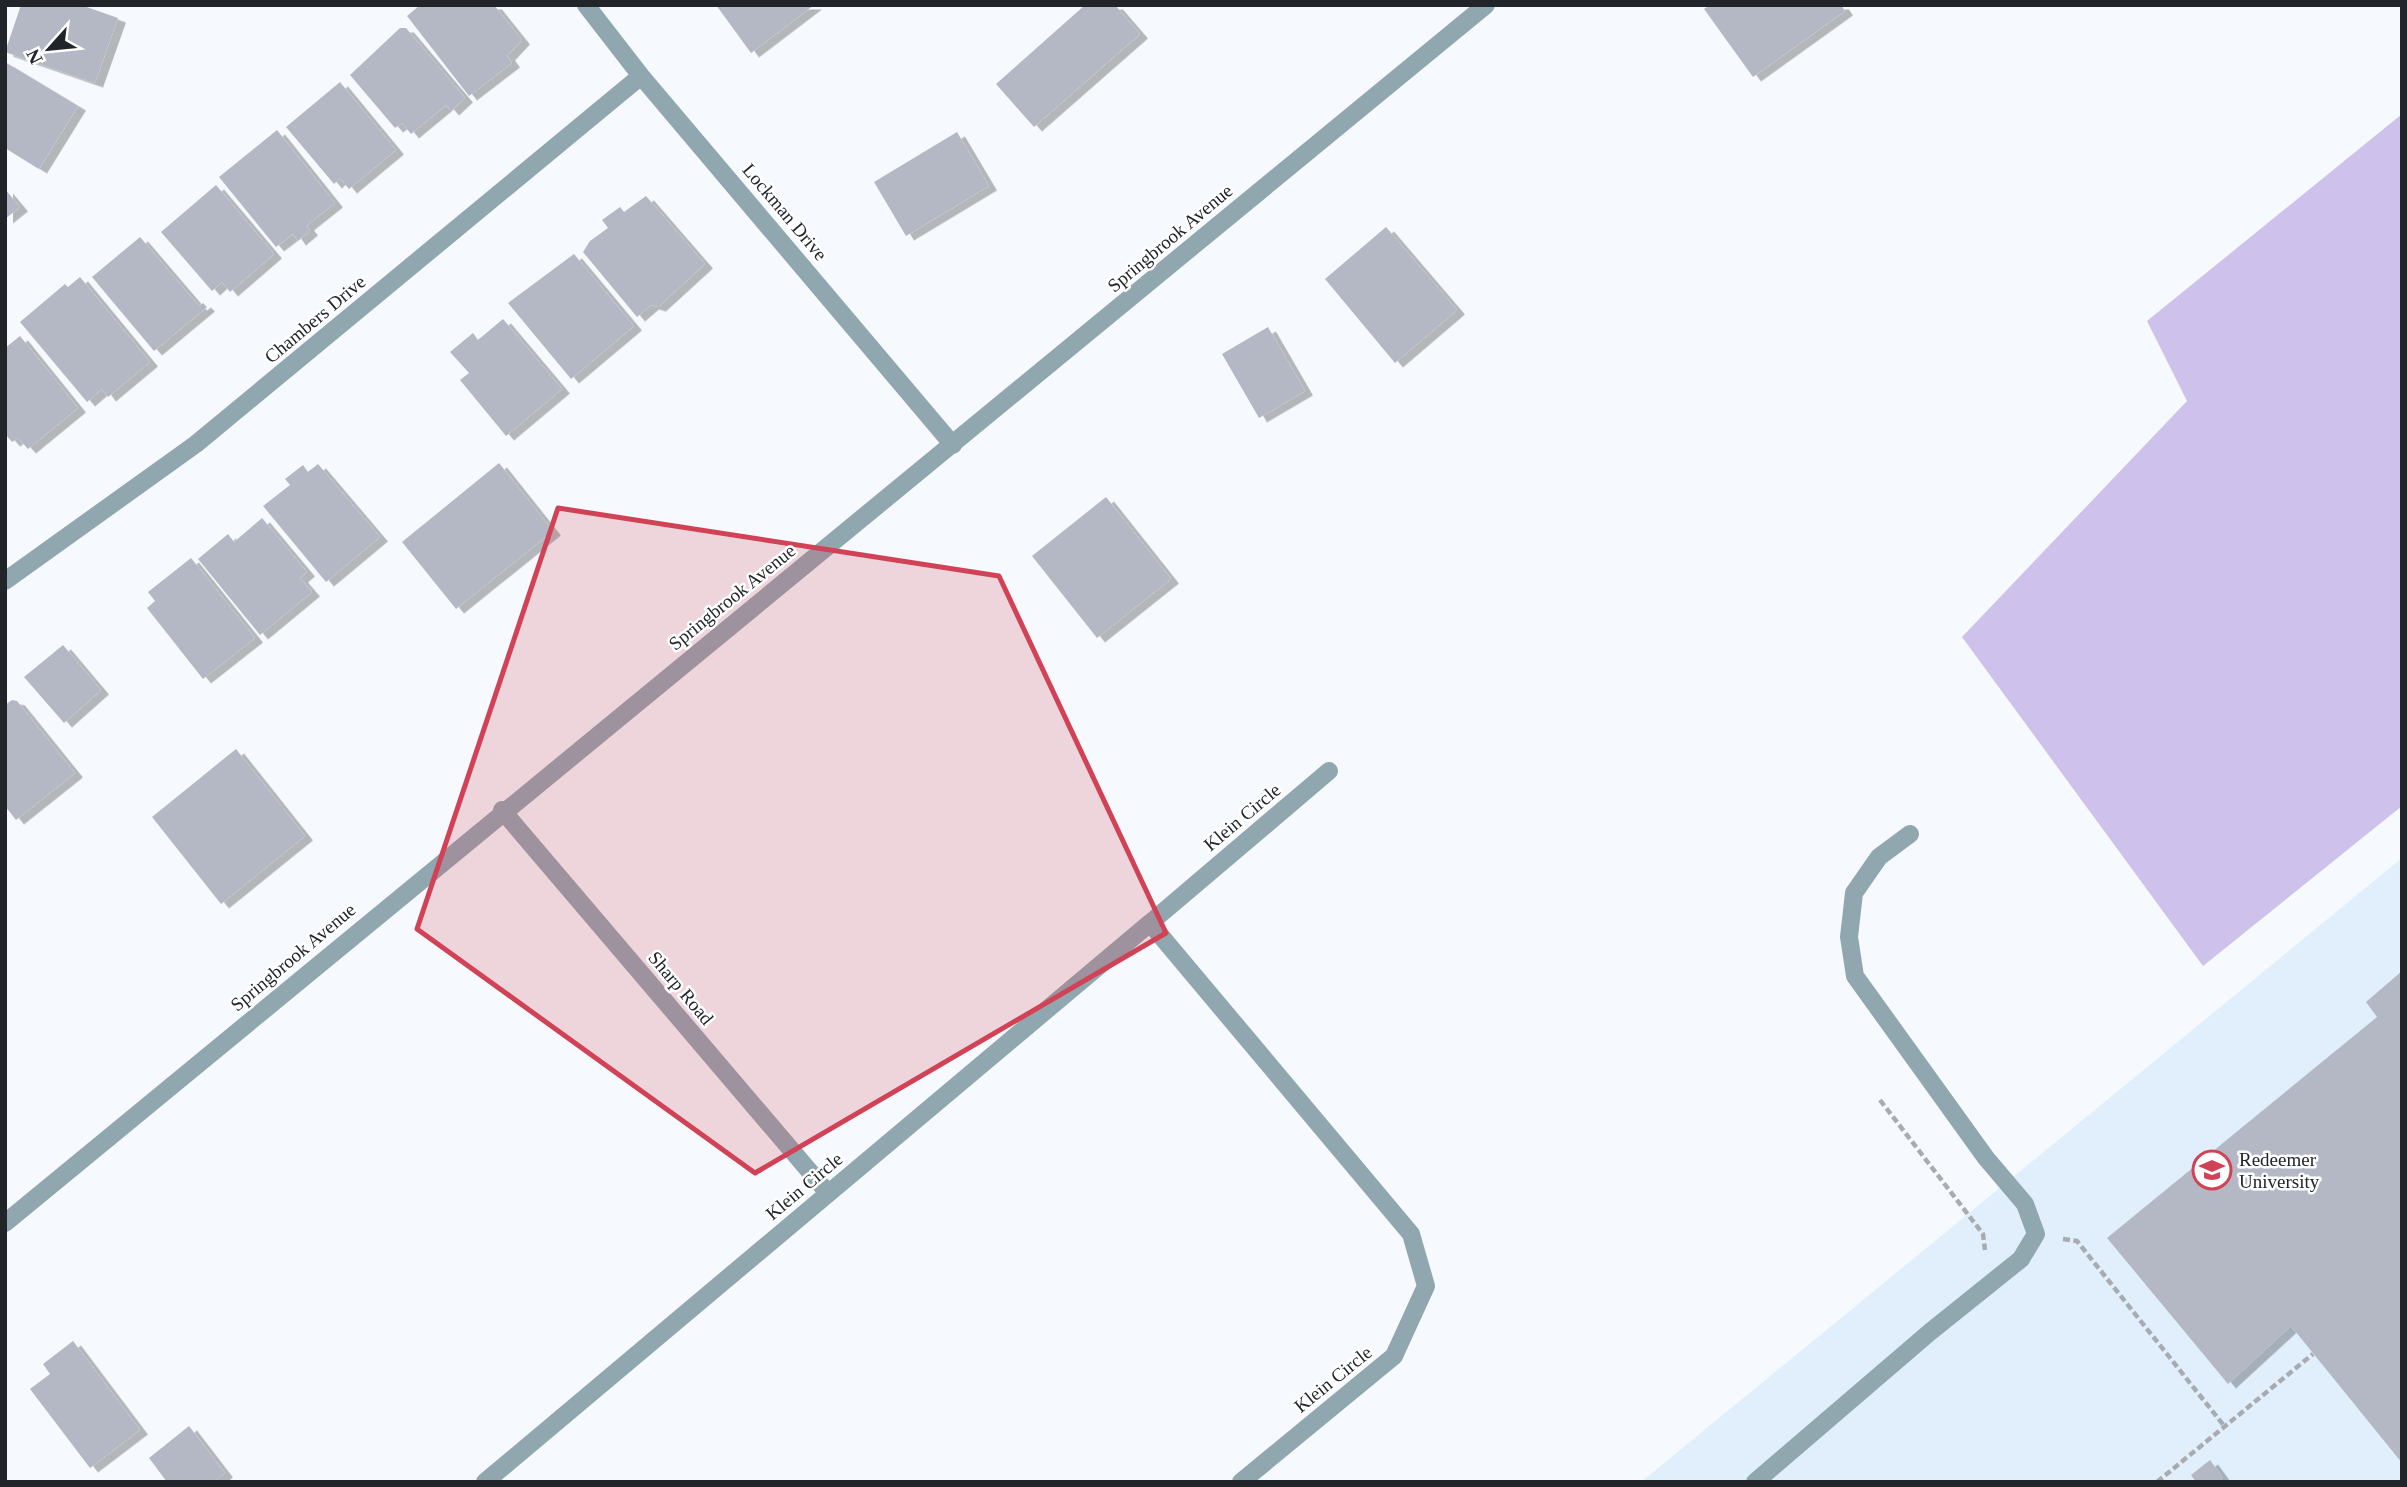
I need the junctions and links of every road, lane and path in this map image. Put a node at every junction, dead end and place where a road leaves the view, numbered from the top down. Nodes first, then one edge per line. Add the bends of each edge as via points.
1 (586, 5) edge
2 (1486, 5) edge
3 (641, 76) junction
4 (953, 445) junction
5 (5, 581) edge
6 (1329, 771) dead end
7 (502, 810) junction
8 (1910, 834) dead end
9 (1150, 923) junction
10 (1880, 1100) dead end
11 (828, 1193) junction
12 (5, 1223) edge
13 (2036, 1234) junction
14 (1981, 1261) dead end
15 (2314, 1354) dead end
16 (2225, 1427) junction
17 (485, 1482) edge
18 (1241, 1482) edge
19 (1755, 1482) edge
20 (2157, 1482) edge

1 - 3 street, Lockman Drive
2 - 4 street, Springbrook Avenue
3 - 4 street, Lockman Drive
3 - 5 street, Chambers Drive via 196,444
4 - 7 street, Springbrook Avenue
6 - 9 street, Klein Circle
7 - 11 street, Sharp Road
7 - 12 street, Springbrook Avenue
8 - 13 street via 1879,857 1854,893 1849,937 1855,976 1986,1158 2025,1204
9 - 11 street, Klein Circle
9 - 18 street, Klein Circle via 1411,1234 1426,1286 1394,1356
10 - 14 path via 1983,1234 1986,1248
11 - 17 street, Klein Circle
13 - 16 path via 2077,1241
13 - 19 street via 2021,1259
15 - 16 path
16 - 20 path

